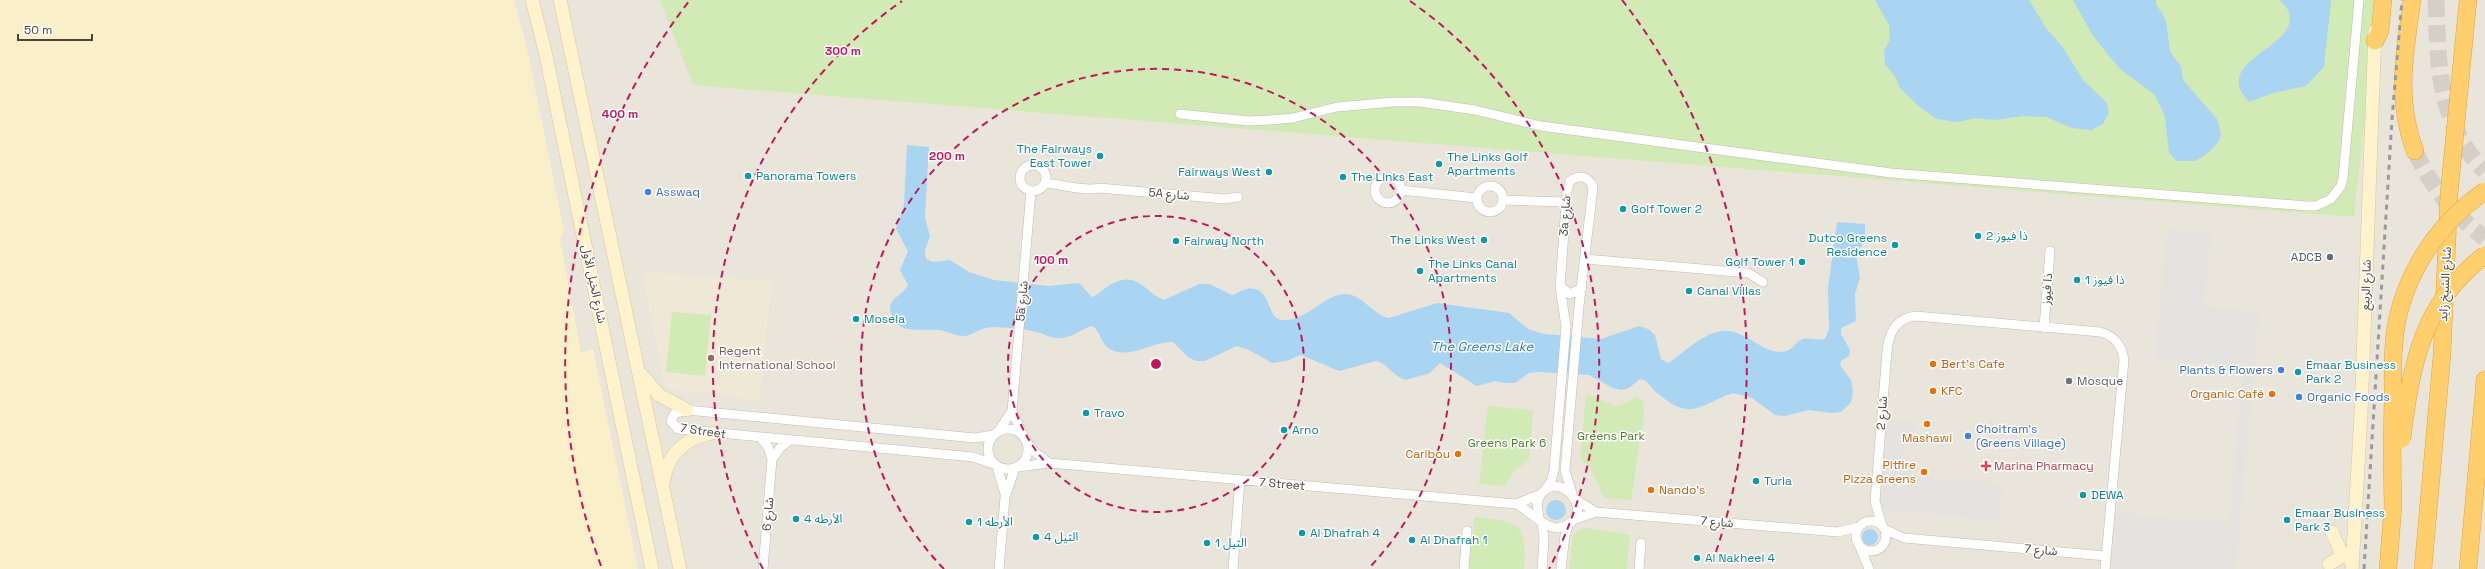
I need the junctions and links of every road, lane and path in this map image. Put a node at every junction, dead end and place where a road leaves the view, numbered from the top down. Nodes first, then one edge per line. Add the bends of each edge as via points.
1 (532, 0) edge
2 (560, 0) edge
3 (2359, 0) edge
4 (2378, 0) edge
5 (2383, 0) edge
6 (2412, 0) edge
7 (2468, 0) edge
8 (2375, 41) junction
9 (1180, 114) dead end
10 (2415, 151) tunnel mouth
11 (1045, 183) junction
12 (1401, 190) dead end
13 (1031, 191) junction
14 (2485, 191) edge
15 (1238, 197) dead end
16 (1476, 198) junction
17 (1502, 200) junction
18 (1566, 204) junction
19 (2050, 251) dead end
20 (2485, 255) edge
21 (1586, 256) junction
22 (1763, 282) dead end
23 (1560, 286) junction
24 (1582, 288) junction
25 (2044, 328) junction
26 (639, 371) junction
27 (2485, 380) edge
28 (687, 410) junction
29 (1012, 411) junction
30 (712, 433) junction
31 (996, 434) junction
32 (760, 437) junction
33 (1025, 437) junction
34 (790, 440) junction
35 (772, 459) junction
36 (1049, 463) junction
37 (996, 465) junction
38 (1016, 468) junction
39 (1240, 480) junction
40 (663, 486) junction
41 (1543, 493) junction
42 (1574, 496) junction
43 (1005, 498) junction
44 (1875, 501) junction
45 (1516, 504) junction
46 (2393, 506) junction
47 (1596, 512) junction
48 (1540, 520) junction
49 (1571, 522) junction
50 (1861, 525) junction
51 (1883, 527) junction
52 (1467, 531) dead end
53 (1838, 532) junction
54 (2332, 532) dead end
55 (1904, 538) junction
56 (1641, 543) dead end
57 (1859, 545) junction
58 (1881, 546) junction
59 (2106, 556) junction
60 (2349, 562) edge
61 (2329, 564) dead end
62 (652, 569) edge
63 (680, 569) edge
64 (763, 569) edge
65 (999, 569) edge
66 (1233, 569) edge
67 (1464, 569) edge
68 (1542, 569) edge
69 (1562, 569) edge
70 (1639, 569) edge
71 (1869, 569) edge
72 (2104, 569) edge
73 (2388, 569) edge
74 (2423, 569) edge
75 (2468, 569) edge

1 - 62 main road, شارع الخيل الأول via 547,58
2 - 26 main road
3 - 9 street via 2343,178 2336,193 2324,204 2316,206 2232,202 1891,173 1541,126 1475,110 1420,102 1337,107 1293,118 1270,120 1248,121
4 - 8 main road, شارع الربيع
5 - 8 highway via 2380,31
6 - 10 highway via 2402,91 2406,122
7 - 74 highway, شارع الشيخ زايد via 2449,194 2442,355
8 - 60 main road, شارع الربيع via 2362,414
11 - 13 street via 1040,189
11 - 13 street via 1045,174 1039,167 1034,165 1025,168 1020,180 1023,188
11 - 15 street, 5A شارع via 1086,190 1099,188 1225,199
12 - 16 street
13 - 29 street, 5a شارع
14 - 46 highway, bridge via 2452,218 2430,244 2413,273 2401,305 2393,367
16 - 17 street via 1478,206 1488,212 1496,210
16 - 17 street via 1480,190 1491,186 1498,189
17 - 18 street
18 - 21 street, 3a شارع via 1570,181 1581,176 1590,182 1592,193
18 - 23 street, 3a شارع
19 - 25 street, ذا فيوز
20 - 46 highway, bridge via 2451,289 2428,325 2419,345 2408,387
21 - 22 street via 1627,263 1748,273
21 - 24 street, 3a شارع
23 - 24 street via 1570,294
23 - 41 street, 3a شارع via 1566,327 1562,381 1554,470 1551,482
24 - 42 street, 3a شارع via 1565,471
25 - 44 street, شارع 2 via 1916,316 1904,319 1894,326 1887,344
25 - 59 street via 2107,334 2117,342 2123,354
26 - 28 main road via 659,394
26 - 40 main road
27 - 75 highway
28 - 30 street, 7 Street via 678,412 672,418 675,428
28 - 31 street, 7 Street via 975,438
29 - 31 street, 5a شارع
29 - 33 street
30 - 32 street, 7 Street
30 - 40 main road via 694,437 677,450 666,469
31 - 33 street via 1013,430
31 - 37 street via 990,440 988,452
32 - 34 street, 7 Street
32 - 35 street via 768,447
33 - 36 street via 1036,453
33 - 38 street via 1028,446 1026,458
34 - 35 street
34 - 37 street, 7 Street via 973,456
35 - 64 street, شارع 6
36 - 38 street, 7 Street
36 - 39 street, 7 Street
37 - 38 street via 1006,469
37 - 43 street
38 - 43 street
39 - 45 street, 7 Street
39 - 66 street
40 - 63 main road
41 - 42 street via 1559,487
41 - 45 street
41 - 48 street via 1536,509
42 - 47 street, شارع 7
42 - 49 street via 1577,510
43 - 65 street
44 - 50 street, شارع 2
44 - 51 street, شارع 2
45 - 48 street
46 - 73 highway
47 - 49 street, شارع 7
47 - 53 street, شارع 7
48 - 49 street via 1552,528 1564,527
48 - 68 street via 1544,539
49 - 69 street via 1565,535
50 - 51 street via 1873,521
50 - 53 street, شارع 7
50 - 57 street via 1856,535
51 - 55 street, شارع 7
51 - 58 street via 1886,536
52 - 67 street
53 - 57 street, شارع 7
54 - 60 main road
55 - 58 street, شارع 7
55 - 59 street, شارع 7
56 - 70 street
57 - 58 street via 1870,551
57 - 71 street
58 - 71 street
59 - 72 street
60 - 61 main road

